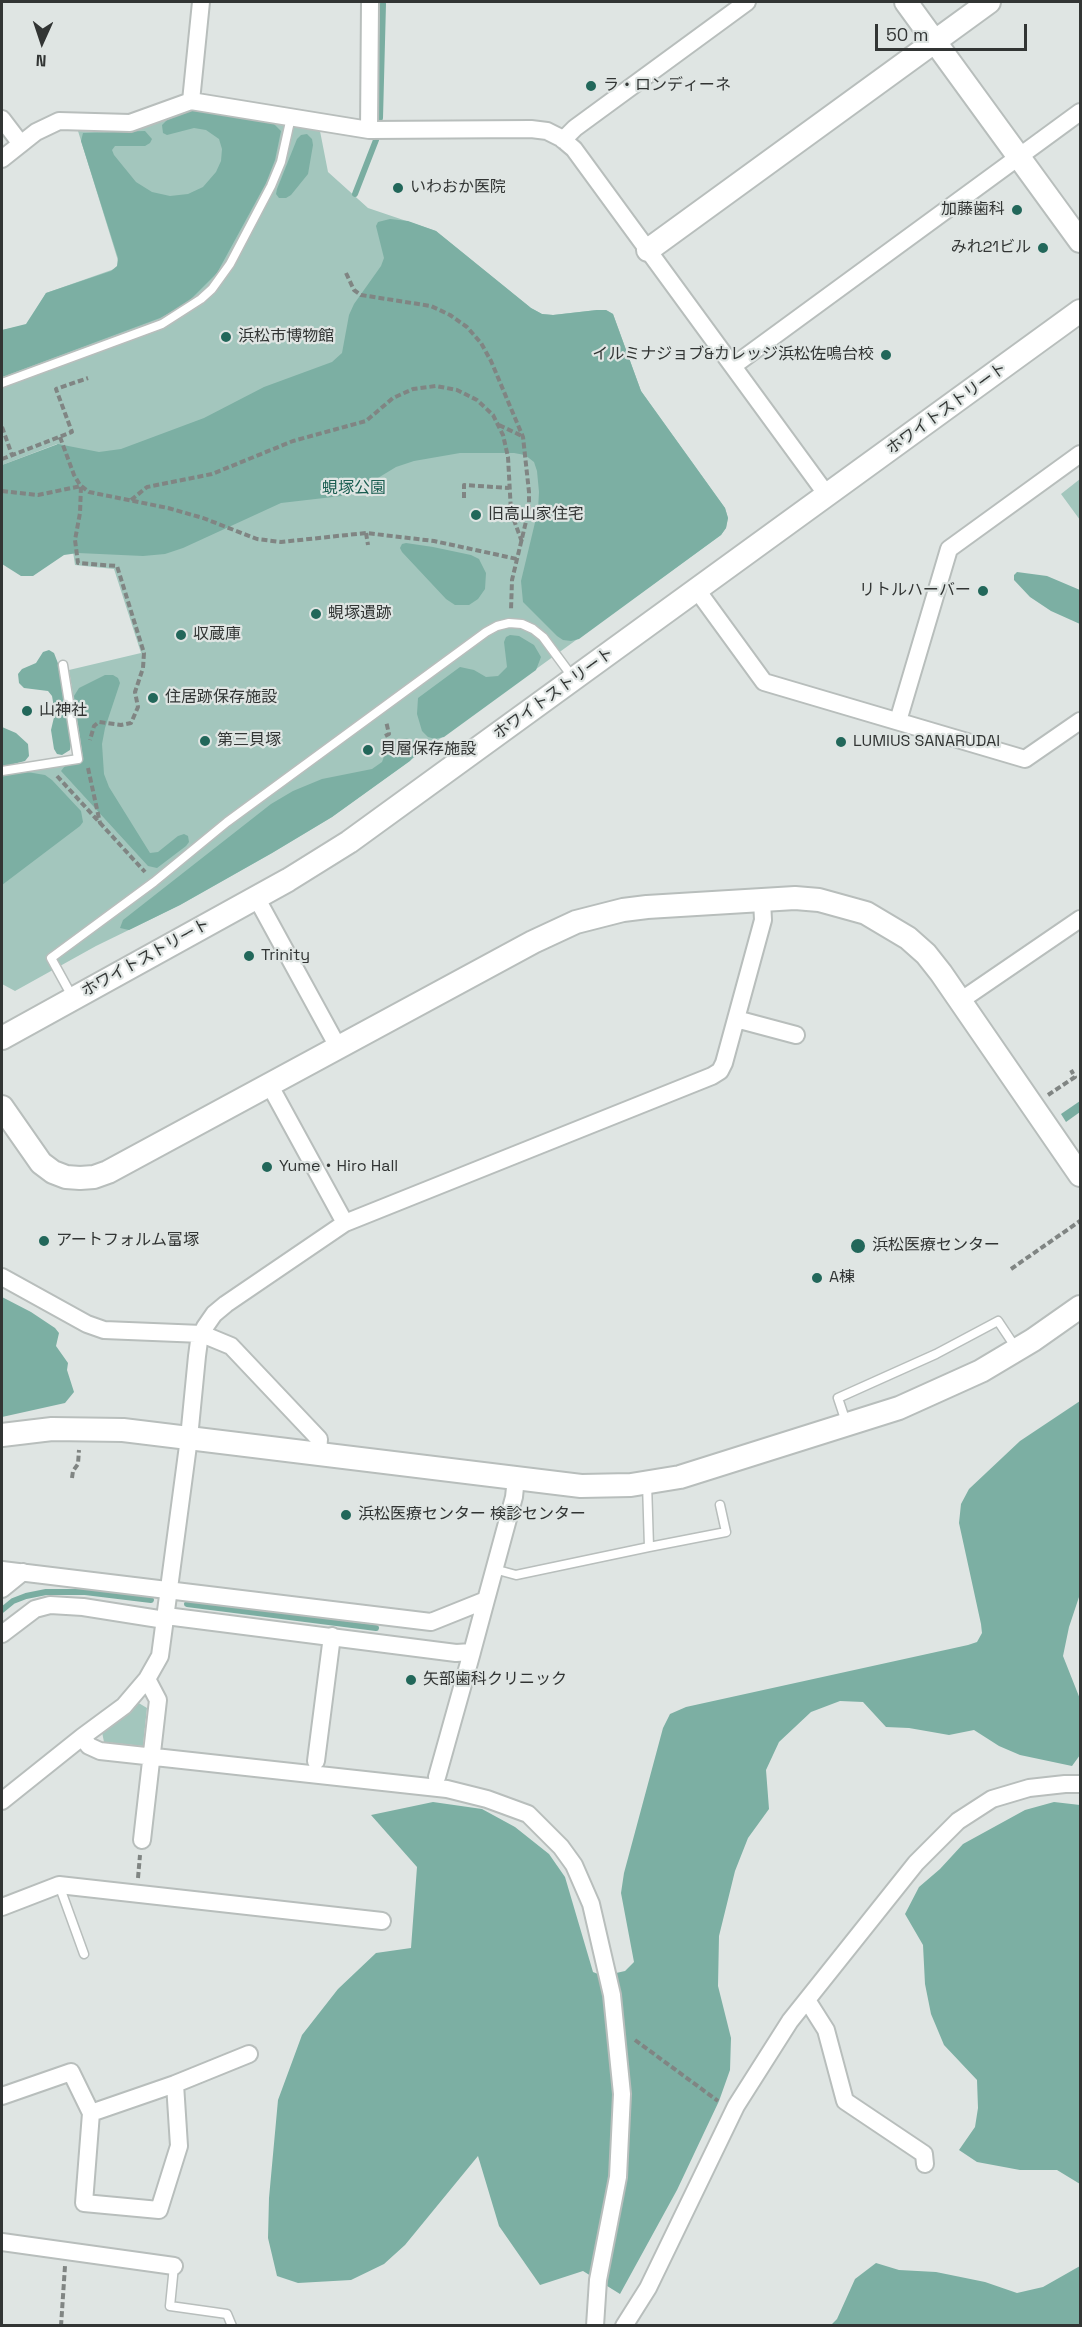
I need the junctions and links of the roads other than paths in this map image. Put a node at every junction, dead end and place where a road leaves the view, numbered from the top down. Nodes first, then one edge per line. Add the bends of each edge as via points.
1 (201, 2) edge
2 (370, 2) edge
3 (747, 2) edge
4 (906, 2) edge
5 (989, 2) edge
6 (935, 41) junction
7 (191, 101) junction
8 (1080, 112) edge
9 (291, 117) junction
10 (2, 119) edge
11 (369, 130) junction
12 (563, 140) junction
13 (21, 144) junction
14 (1019, 157) junction
15 (2, 159) edge
16 (1080, 242) edge
17 (648, 250) junction
18 (1080, 311) edge
19 (733, 366) junction
20 (2, 383) edge
21 (1080, 454) edge
22 (827, 495) junction
23 (697, 590) junction
24 (63, 665) dead end
25 (574, 679) junction
26 (898, 721) junction
27 (1080, 721) edge
28 (2, 771) edge
29 (256, 897) junction
30 (762, 900) junction
31 (1080, 919) edge
32 (73, 998) junction
33 (960, 1001) junction
34 (736, 1018) junction
35 (796, 1035) dead end
36 (2, 1038) edge
37 (338, 1047) junction
38 (269, 1084) junction
39 (2, 1107) edge
40 (1080, 1175) edge
41 (345, 1223) junction
42 (2, 1277) edge
43 (1080, 1307) edge
44 (202, 1334) junction
45 (1017, 1350) junction
46 (847, 1426) junction
47 (2, 1435) edge
48 (189, 1438) junction
49 (318, 1454) junction
50 (516, 1478) junction
51 (647, 1483) junction
52 (720, 1505) dead end
53 (649, 1547) junction
54 (494, 1569) junction
55 (2, 1570) edge
56 (23, 1572) junction
57 (2, 1589) edge
58 (169, 1589) junction
59 (486, 1600) junction
60 (166, 1618) junction
61 (2, 1634) edge
62 (332, 1636) junction
63 (472, 1652) junction
64 (147, 1679) junction
65 (82, 1737) junction
66 (151, 1757) junction
67 (316, 1761) dead end
68 (437, 1777) dead end
69 (1080, 1784) edge
70 (2, 1801) edge
71 (142, 1839) road end
72 (59, 1885) junction
73 (2, 1907) edge
74 (382, 1921) dead end
75 (84, 1954) dead end
76 (807, 2000) junction
77 (249, 2054) dead end
78 (175, 2084) junction
79 (3, 2092) edge
80 (91, 2113) junction
81 (925, 2164) dead end
82 (2, 2242) edge
83 (174, 2266) joint
84 (232, 2325) edge
85 (595, 2325) edge
86 (624, 2325) edge

1 - 7 street
2 - 11 street
3 - 12 street
4 - 6 street
5 - 6 street
6 - 14 street
6 - 17 street
7 - 9 street
7 - 13 street via 130,123 47,125
8 - 14 street
9 - 11 street
9 - 20 lane via 272,186 212,289 162,324
10 - 13 street
11 - 12 street via 531,129 547,131
12 - 17 street
13 - 15 street
14 - 16 street
14 - 19 street
17 - 19 street
18 - 22 street, ホワイトストリート
19 - 22 street
21 - 26 street via 949,549
22 - 23 street, ホワイトストリート
23 - 25 street, ホワイトストリート
23 - 26 street via 764,682
24 - 28 lane via 78,759
25 - 29 street, ホワイトストリート via 370,827
25 - 32 lane via 543,637 528,627 511,623 486,632 227,822 51,958
26 - 27 street via 1025,759
29 - 32 street, ホワイトストリート
29 - 37 street
30 - 33 street via 819,900 866,913 908,938 926,954
30 - 34 street via 763,920
30 - 37 street via 647,907 576,922
31 - 33 street
32 - 36 street, ホワイトストリート
33 - 40 street
34 - 35 street
34 - 41 street via 724,1063 712,1076
37 - 38 street
38 - 39 street via 94,1177 66,1177 41,1163
38 - 41 street
41 - 44 street via 226,1304 214,1314
42 - 44 street via 104,1330
43 - 45 street
44 - 48 street via 196,1356
44 - 49 street via 231,1346 319,1439
45 - 46 street via 930,1396
45 - 46 lane via 998,1321 838,1398
46 - 51 street via 680,1477
47 - 48 street via 87,1428
48 - 49 street
48 - 58 street
49 - 50 street
50 - 51 street via 582,1486
50 - 54 street
51 - 53 lane
52 - 53 lane via 726,1532
53 - 54 lane via 516,1575
54 - 59 street
55 - 56 street
56 - 57 street
56 - 58 street
58 - 59 street via 431,1622
58 - 60 street
59 - 63 street
60 - 61 street via 50,1605 35,1609
60 - 62 street
60 - 64 street via 160,1656
62 - 63 street
62 - 67 street
63 - 68 street
64 - 65 street via 124,1706
64 - 66 street via 158,1700
65 - 66 street via 99,1751
65 - 70 street
66 - 71 street
66 - 85 street via 447,1789 528,1814 561,1847 574,1865 591,1904 612,1995 622,2094 618,2177 597,2280
69 - 76 street via 1029,1788 992,1799 958,1821 916,1863
72 - 73 street
72 - 74 street
72 - 75 lane
76 - 81 street via 826,2030 845,2101 924,2154
76 - 86 street via 734,2112 648,2288
77 - 78 street
78 - 80 street
78 - 80 street via 178,2146 159,2210 84,2203
79 - 80 street via 71,2072
82 - 83 street
83 - 84 lane via 170,2306 226,2314

